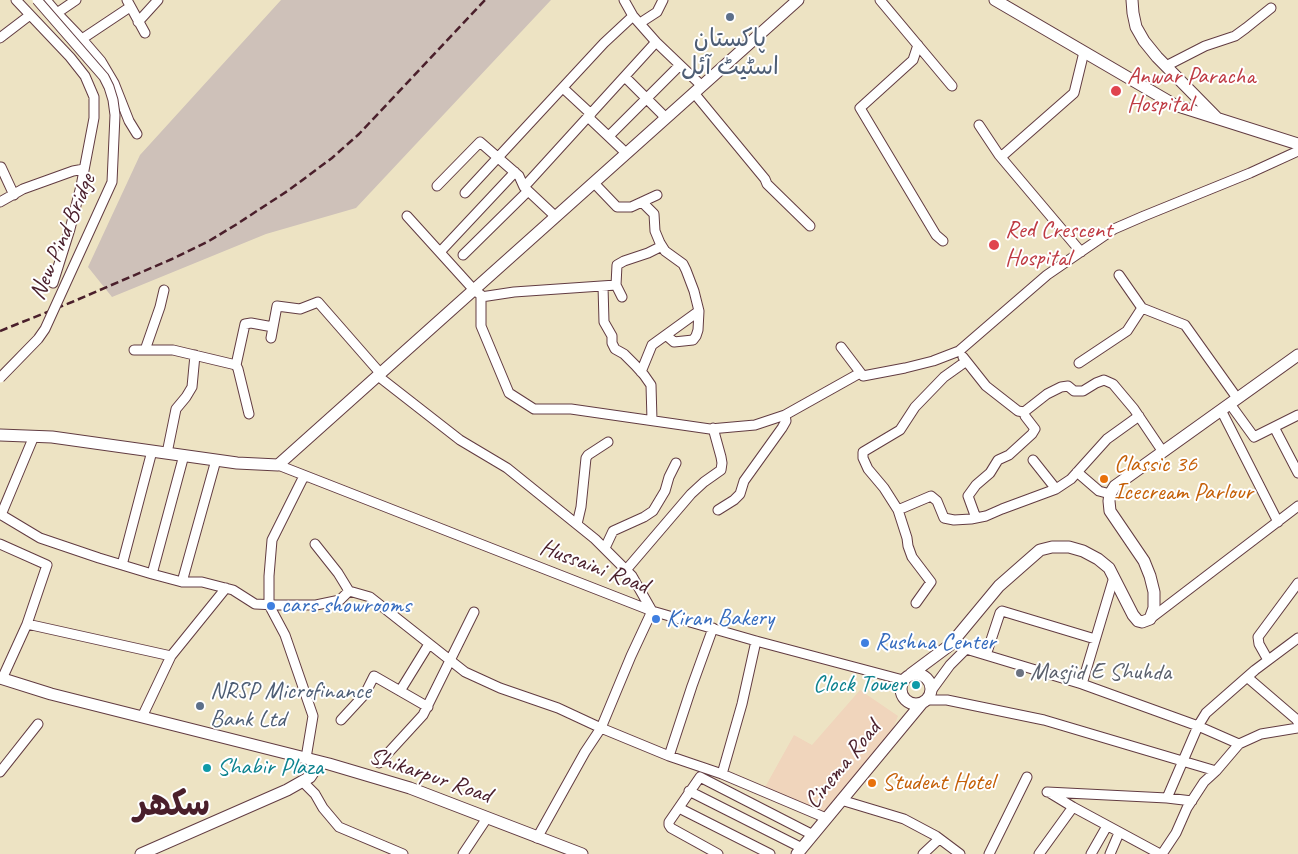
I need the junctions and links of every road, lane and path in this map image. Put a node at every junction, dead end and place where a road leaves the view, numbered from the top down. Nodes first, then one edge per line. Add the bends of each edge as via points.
1 (16, 0) edge
2 (37, 0) edge
3 (46, 0) edge
4 (76, 0) edge
5 (158, 0) edge
6 (624, 0) edge
7 (663, 0) edge
8 (798, 0) edge
9 (880, 0) edge
10 (995, 0) edge
11 (1132, 0) edge
12 (128, 4) edge
13 (1271, 8) dead end
14 (56, 13) junction
15 (30, 15) junction
16 (637, 20) junction
17 (138, 22) junction
18 (145, 33) dead end
19 (0, 38) edge
20 (82, 39) junction
21 (656, 42) junction
22 (918, 44) junction
23 (1084, 52) junction
24 (680, 65) junction
25 (1166, 66) junction
26 (625, 77) junction
27 (952, 86) dead end
28 (564, 88) junction
29 (698, 89) junction
30 (647, 99) junction
31 (590, 115) junction
32 (666, 118) junction
33 (1219, 119) junction
34 (979, 125) dead end
35 (137, 134) dead end
36 (609, 136) junction
37 (1298, 144) edge
38 (1298, 150) edge
39 (626, 154) junction
40 (1001, 157) junction
41 (498, 158) junction
42 (1, 167) edge
43 (84, 169) junction
44 (515, 172) junction
45 (594, 183) junction
46 (437, 186) dead end
47 (526, 189) junction
48 (465, 193) dead end
49 (14, 194) junction
50 (657, 194) dead end
51 (0, 202) edge
52 (642, 202) junction
53 (407, 216) dead end
54 (556, 217) junction
55 (810, 226) dead end
56 (943, 241) dead end
57 (662, 246) junction
58 (440, 252) junction
59 (1081, 252) junction
60 (463, 255) dead end
61 (1119, 275) dead end
62 (53, 283) dead end
63 (616, 285) junction
64 (603, 286) junction
65 (164, 290) dead end
66 (478, 293) junction
67 (622, 297) dead end
68 (1142, 308) junction
69 (699, 311) junction
70 (273, 326) junction
71 (666, 336) junction
72 (271, 338) dead end
73 (841, 347) dead end
74 (134, 350) dead end
75 (145, 350) junction
76 (959, 351) junction
77 (195, 355) junction
78 (1298, 355) edge
79 (965, 362) junction
80 (1079, 363) dead end
81 (236, 365) junction
82 (642, 372) junction
83 (860, 373) junction
84 (380, 375) junction
85 (0, 378) edge
86 (1229, 404) junction
87 (1024, 412) junction
88 (249, 414) dead end
89 (785, 415) junction
90 (1298, 415) edge
91 (1139, 416) junction
92 (652, 420) junction
93 (1274, 427) junction
94 (712, 428) junction
95 (0, 435) edge
96 (34, 436) junction
97 (608, 442) dead end
98 (152, 451) junction
99 (1163, 452) junction
100 (167, 453) junction
101 (184, 455) junction
102 (216, 460) junction
103 (1033, 460) dead end
104 (676, 463) dead end
105 (278, 466) junction
106 (1077, 472) junction
107 (1298, 473) edge
108 (304, 476) junction
109 (1056, 489) junction
110 (1110, 494) junction
111 (1298, 506) edge
112 (718, 510) dead end
113 (898, 510) junction
114 (0, 514) edge
115 (976, 518) junction
116 (1278, 522) junction
117 (577, 524) junction
118 (0, 544) edge
119 (315, 544) dead end
120 (605, 548) junction
121 (122, 565) junction
122 (626, 570) junction
123 (152, 574) junction
124 (1114, 577) junction
125 (182, 582) junction
126 (1298, 583) edge
127 (226, 588) junction
128 (349, 592) junction
129 (916, 603) dead end
130 (269, 605) junction
131 (652, 611) junction
132 (474, 612) dead end
133 (1150, 619) junction
134 (27, 624) junction
135 (713, 628) junction
136 (1298, 638) edge
137 (1095, 639) junction
138 (756, 641) junction
139 (429, 644) junction
140 (950, 645) junction
141 (966, 650) junction
142 (986, 655) junction
143 (171, 656) junction
144 (450, 660) junction
145 (1268, 660) junction
146 (907, 677) junction
147 (1247, 677) junction
148 (1, 678) edge
149 (1082, 684) junction
150 (400, 691) junction
151 (926, 698) junction
152 (428, 707) junction
153 (142, 717) junction
154 (341, 720) dead end
155 (1298, 722) edge
156 (38, 724) dead end
157 (1198, 726) junction
158 (601, 728) junction
159 (1298, 728) edge
160 (1239, 744) junction
161 (669, 756) junction
162 (306, 758) junction
163 (320, 762) junction
164 (1184, 762) junction
165 (379, 763) dead end
166 (1216, 771) junction
167 (0, 772) edge
168 (722, 774) junction
169 (1027, 777) dead end
170 (302, 781) junction
171 (689, 791) junction
172 (1167, 798) junction
173 (841, 800) junction
174 (1192, 801) junction
175 (678, 808) junction
176 (1072, 808) junction
177 (487, 818) junction
178 (826, 818) junction
179 (1107, 826) junction
180 (1119, 833) junction
181 (813, 836) junction
182 (537, 838) junction
183 (939, 839) junction
184 (559, 850) edge
185 (800, 851) edge
186 (141, 854) edge
187 (403, 854) edge
188 (464, 854) edge
189 (582, 854) edge
190 (718, 854) edge
191 (770, 854) edge
192 (924, 854) edge
193 (960, 854) edge
194 (989, 854) edge
195 (1040, 854) edge
196 (1091, 854) edge
197 (1110, 854) edge
198 (1161, 854) edge

1 - 15 street
2 - 85 street, New Pind Bridge, bridge via 104,77 109,87 115,115 112,182 45,329
3 - 14 street
4 - 14 street
5 - 17 street
6 - 16 street
7 - 16 street via 657,12
8 - 29 street
9 - 22 street
10 - 23 street
11 - 25 street via 1136,27
12 - 17 street
12 - 20 street
13 - 25 street via 1234,36 1205,46
14 - 20 street
15 - 19 street
15 - 43 street via 70,56 85,76 94,97 94,118
16 - 21 street
16 - 28 street via 604,43
17 - 18 street
20 - 35 street via 114,83
21 - 24 street
21 - 26 street
22 - 27 street
22 - 56 street via 913,60 860,108 936,235
23 - 33 street via 1174,105
23 - 40 street via 1074,93
24 - 29 street
24 - 30 street
25 - 33 street
26 - 30 street
26 - 31 street
28 - 31 street
28 - 41 street
29 - 32 street
29 - 55 street via 767,184
30 - 32 street
30 - 36 street
31 - 36 street
31 - 47 street
32 - 39 street
33 - 37 street
34 - 40 street
36 - 39 street
38 - 59 street via 1114,229
39 - 45 street
40 - 59 street
41 - 44 street
41 - 46 street via 480,142
41 - 48 street
42 - 49 street
43 - 49 street
43 - 62 street
44 - 47 street
44 - 58 street
45 - 52 street via 617,207 631,207
45 - 54 street
47 - 54 street
47 - 60 street
49 - 51 street
50 - 52 street
52 - 57 street via 654,214 655,231
53 - 58 street
54 - 66 street
57 - 63 street via 617,265
57 - 69 street via 683,264
58 - 66 street
59 - 76 street via 1047,275
61 - 68 street
63 - 64 street
63 - 67 street
64 - 66 street
64 - 82 street via 604,322 612,343
65 - 75 street
66 - 84 street
66 - 92 street via 481,326 509,393 534,410 571,409
68 - 80 street via 1127,331
68 - 86 street via 1186,325
69 - 71 street
69 - 71 street via 698,330 693,340 674,342
70 - 72 street
70 - 81 street via 245,324
70 - 84 street via 277,306 300,309 318,302
71 - 82 street via 652,345
73 - 83 street
74 - 75 street
75 - 77 street via 173,350
76 - 79 street
76 - 83 street via 905,368 863,376
77 - 81 street
77 - 100 street via 192,387 176,409
78 - 86 street
79 - 87 street via 997,396
79 - 113 street via 944,377 915,407 900,430 863,452 868,469
81 - 88 street
82 - 92 street via 651,385
83 - 89 street
84 - 105 street
84 - 117 street via 460,440 507,468
86 - 93 street via 1254,437
86 - 99 street
86 - 116 street
87 - 91 street via 1061,387 1083,391 1104,380 1113,384
87 - 115 street via 1035,428 1009,455 998,460 968,496
89 - 94 street via 755,425
89 - 112 street via 786,421 744,481 740,494
90 - 93 street
91 - 99 street
91 - 106 street via 1107,439
92 - 94 street
93 - 107 street
94 - 122 street via 721,457 721,470 691,494
95 - 96 street
96 - 98 street
96 - 114 street
97 - 117 street via 586,458
98 - 100 street
98 - 121 street
99 - 110 street via 1115,486
100 - 101 street
101 - 102 street
101 - 123 street
102 - 105 street
102 - 125 street
103 - 109 street
104 - 120 street via 653,511 613,531
105 - 108 street, Hussaini Road
106 - 109 street
106 - 110 street via 1099,491
108 - 130 street via 272,540
108 - 131 street, Hussaini Road
109 - 115 street
110 - 133 street via 1110,511 1144,561 1150,576 1154,608
111 - 116 street
113 - 115 street via 931,496 937,501 944,518
113 - 129 street via 912,557 931,582
114 - 121 street via 40,538
116 - 133 street
117 - 120 street
118 - 134 street via 48,565
119 - 128 street
120 - 122 street
121 - 123 street
122 - 131 street
123 - 125 street
124 - 133 street via 1133,615 1142,622
124 - 137 street
124 - 140 street via 1109,568 1083,551 1052,546 1040,550 999,586
125 - 127 street via 202,582
126 - 145 street via 1258,637
127 - 130 street via 255,604
127 - 143 street
128 - 130 street via 340,600 316,605
128 - 139 street via 370,598
130 - 162 street via 285,635 314,716
131 - 135 street, Hussaini Road
131 - 158 street
132 - 144 street
134 - 143 street
134 - 148 street
135 - 138 street, Hussaini Road
135 - 161 street
136 - 145 street
137 - 142 street via 1002,611
137 - 149 street
138 - 146 street, Hussaini Road
138 - 168 street
139 - 144 street
139 - 150 street
140 - 141 street
140 - 146 street
141 - 142 street
141 - 151 street via 950,665
142 - 149 street
143 - 153 street
144 - 152 street
144 - 158 street via 466,672 500,688 558,708
145 - 147 street
146 - 151 street via 921,675 929,681
146 - 151 street via 900,690 904,699 912,704
147 - 155 street
147 - 157 street via 1206,713
148 - 153 street, Shikarpur Road
149 - 157 street
150 - 152 street
150 - 154 street via 374,676 365,694
151 - 164 street via 1044,720
151 - 173 street, Cinema Road
152 - 165 street
153 - 162 street, Shikarpur Road
156 - 167 street
157 - 160 street
157 - 164 street
158 - 161 street
158 - 182 street
159 - 160 street via 1261,734
160 - 166 street
161 - 168 street
162 - 163 street, Shikarpur Road
163 - 170 street via 310,777
163 - 177 street, Shikarpur Road via 410,788
164 - 166 street
164 - 172 street
166 - 174 street
168 - 178 street
169 - 194 street
170 - 186 street
170 - 187 street via 316,794 339,827
171 - 175 street
171 - 181 street via 700,777 703,778
171 - 185 street
172 - 174 street
172 - 176 street via 1047,792
173 - 178 street, Cinema Road
173 - 183 street via 904,819
174 - 198 street
175 - 190 street via 668,822 671,828
175 - 191 street
176 - 179 street
176 - 195 street
177 - 182 street, Shikarpur Road
177 - 188 street
178 - 181 street, Cinema Road
179 - 180 street
179 - 196 street
180 - 197 street
180 - 198 street
181 - 185 street, Cinema Road
182 - 184 street, Shikarpur Road
183 - 192 street
183 - 193 street
184 - 189 street, Shikarpur Road

